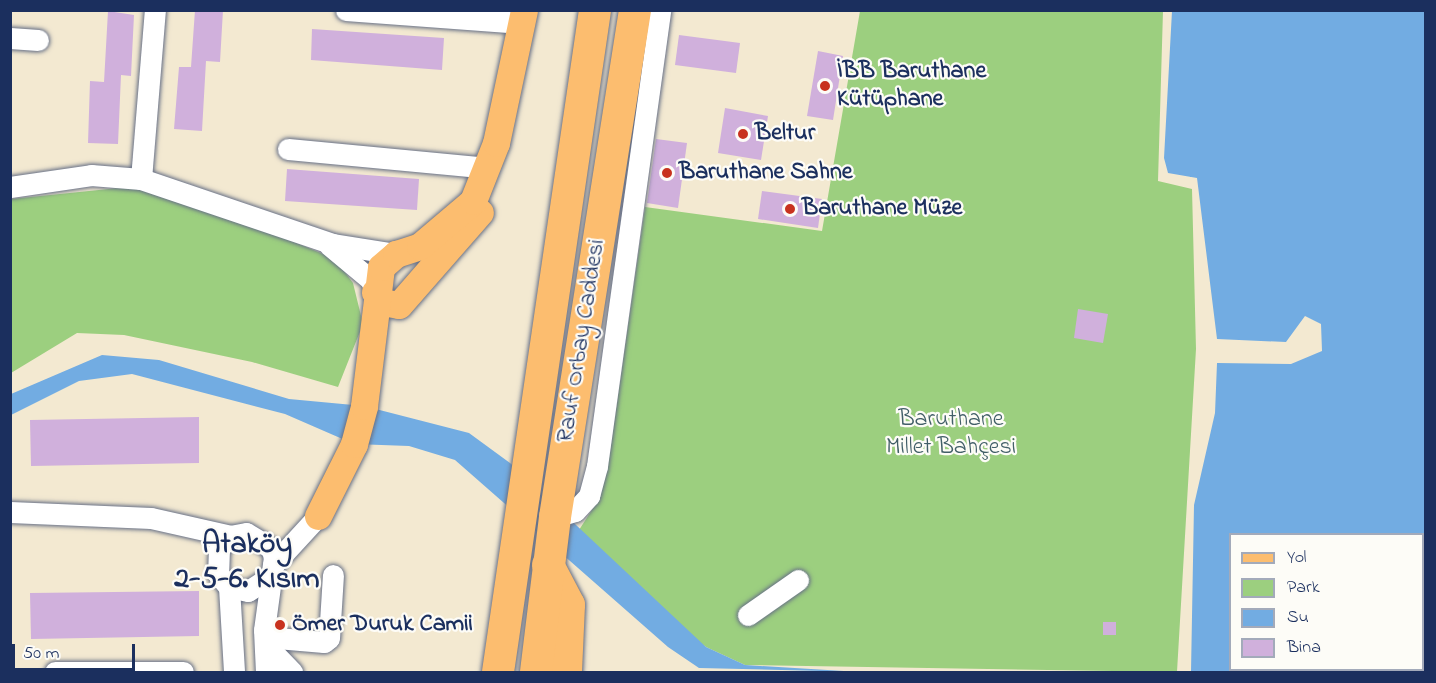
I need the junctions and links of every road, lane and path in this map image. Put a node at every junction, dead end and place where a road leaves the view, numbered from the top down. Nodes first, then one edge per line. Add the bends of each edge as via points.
1 (155, 10) edge
2 (346, 10) edge
3 (596, 10) edge
4 (635, 10) edge
5 (660, 10) edge
6 (523, 17) edge
7 (10, 38) edge
8 (38, 40) dead end
9 (288, 149) dead end
10 (488, 168) junction
11 (141, 179) junction
12 (10, 187) edge
13 (319, 237) junction
14 (396, 254) junction
15 (375, 292) junction
16 (408, 297) junction
17 (364, 406) junction
18 (10, 512) edge
19 (318, 516) junction
20 (555, 517) junction
21 (178, 521) junction
22 (231, 536) junction
23 (265, 540) junction
24 (216, 557) junction
25 (549, 565) junction
26 (272, 570) junction
27 (333, 575) dead end
28 (798, 580) dead end
29 (229, 587) junction
30 (748, 615) dead end
31 (265, 641) junction
32 (55, 672) edge
33 (183, 672) edge
34 (234, 672) edge
35 (266, 672) edge
36 (292, 672) edge
37 (498, 672) edge
38 (536, 672) edge
39 (566, 672) edge

1 - 11 street
2 - 6 street
3 - 37 highway, Rauf Orbay Caddesi via 511,556
4 - 20 highway, Rauf Orbay Caddesi
5 - 20 street via 597,466 589,496 575,511
6 - 10 main road
6 - 16 main road via 525,44 515,113 496,187
7 - 8 street
9 - 10 street
10 - 14 main road via 461,215 420,246
11 - 12 street via 91,176
11 - 13 street
13 - 14 street
13 - 15 street via 371,280
14 - 15 main road via 381,267
14 - 16 main road via 409,265 412,284
15 - 16 main road via 392,307
15 - 17 main road
16 - 17 main road
17 - 19 main road via 354,444
18 - 21 street
19 - 23 street
19 - 26 street
20 - 25 highway, Rauf Orbay Caddesi
21 - 22 street
21 - 24 street
22 - 23 street via 246,532
22 - 24 street
23 - 26 street
24 - 29 street via 218,574
25 - 38 highway, Rauf Orbay Caddesi
25 - 39 highway via 569,605
26 - 29 street via 248,591
26 - 31 street
27 - 31 street via 329,638 324,642
28 - 30 street
29 - 34 street
31 - 35 street
31 - 36 street
32 - 33 street

